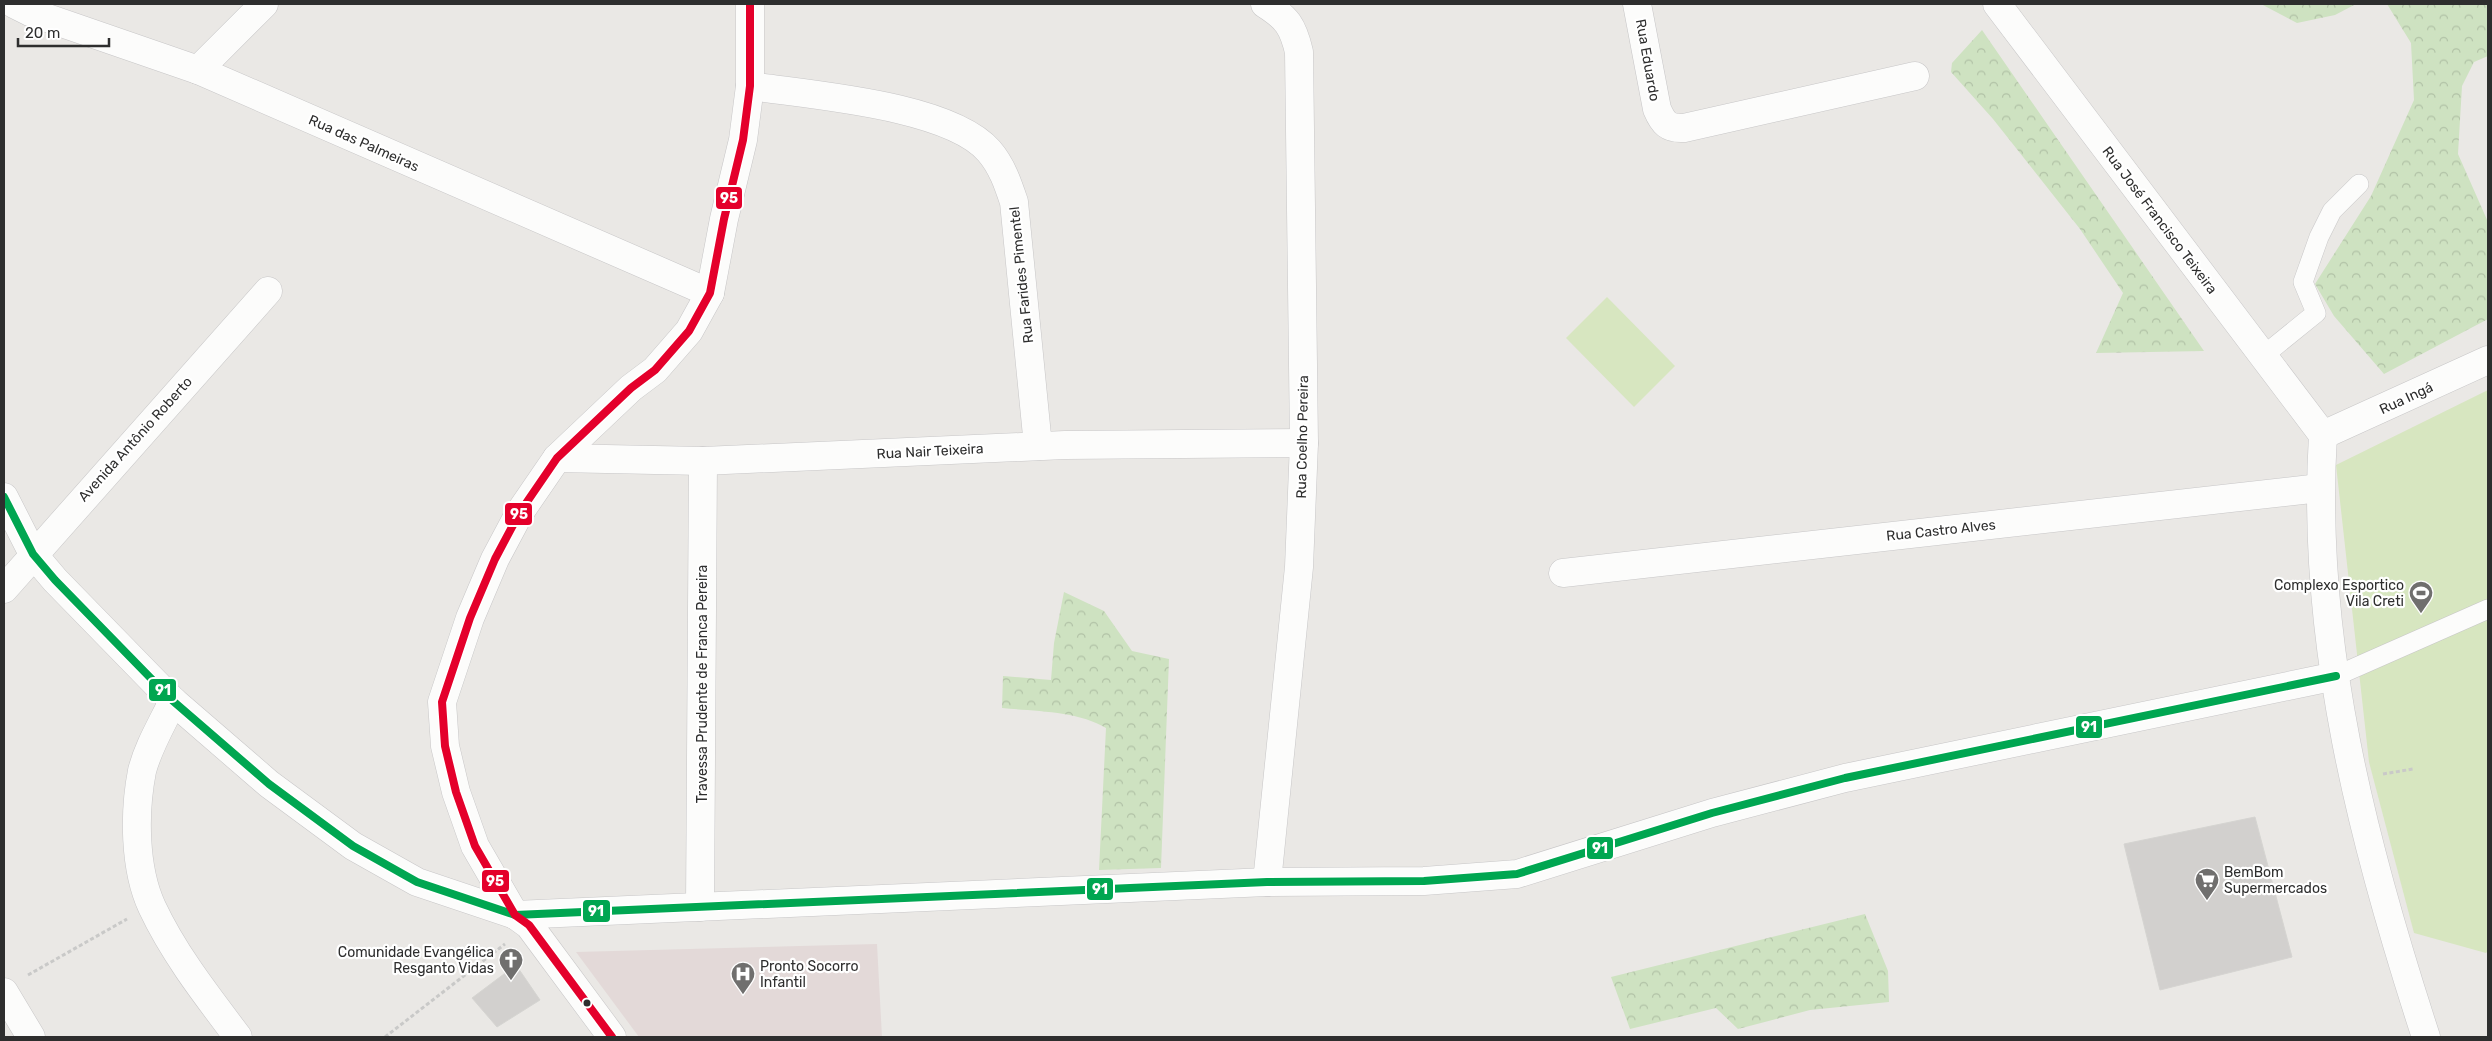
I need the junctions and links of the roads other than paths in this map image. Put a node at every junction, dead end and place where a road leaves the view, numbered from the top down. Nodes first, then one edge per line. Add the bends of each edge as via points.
1 (14, 4) edge
2 (264, 4) edge
3 (750, 4) edge
4 (1265, 4) edge
5 (1637, 4) edge
6 (1997, 4) edge
7 (198, 70) junction
8 (1916, 76) dead end
9 (750, 86) junction
10 (2359, 184) dead end
11 (268, 292) dead end
12 (710, 293) junction
13 (2263, 356) junction
14 (2488, 360) edge
15 (2323, 435) junction
16 (1304, 443) junction
17 (1038, 446) junction
18 (557, 458) junction
19 (703, 461) junction
20 (2320, 488) junction
21 (4, 497) edge
22 (33, 554) junction
23 (1563, 573) dead end
24 (4, 589) edge
25 (2488, 609) edge
26 (2336, 676) junction
27 (173, 701) junction
28 (1267, 882) junction
29 (700, 907) junction
30 (522, 920) junction
31 (12, 986) edge
32 (30, 1037) edge
33 (238, 1037) edge
34 (612, 1037) edge
35 (2426, 1037) edge

1 - 7 street, Rua das Palmeiras
2 - 7 street
3 - 9 street
4 - 16 street, Rua Coelho Pereira via 1288,21 1299,52
5 - 8 street, Rua Eduardo via 1657,109 1665,124 1677,128
6 - 13 street, Rua José Francisco Teixeira
7 - 12 street, Rua das Palmeiras
9 - 12 street via 743,140
9 - 17 street, Rua Farides Pimentel via 872,104 942,121 989,150 1002,170 1014,202
10 - 13 lane via 2332,211 2303,282 2316,312
11 - 22 street, Avenida Antônio Roberto
12 - 18 street via 689,331 655,370 631,388
13 - 15 street, Rua José Francisco Teixeira
14 - 15 street, Rua Ingá
15 - 20 street
16 - 17 street, Rua Nair Teixeira
16 - 28 street, Rua Coelho Pereira via 1299,567
17 - 19 street, Rua Nair Teixeira
18 - 19 street, Rua Nair Teixeira
18 - 30 street via 520,512 495,559 470,618 442,702 445,746 456,792 475,846
19 - 29 street, Travessa Prudente de Franca Pereira
20 - 23 street, Rua Castro Alves
20 - 26 street via 2329,625
21 - 22 street
22 - 24 street, Avenida Antônio Roberto
22 - 27 street
25 - 26 lane
26 - 28 street via 1844,778 1712,813 1517,874 1424,881
26 - 35 street via 2353,780 2385,910
27 - 30 street via 269,784 354,846 417,882
27 - 33 street via 143,770 136,816 139,860 151,905 174,948
28 - 29 street
29 - 30 street
30 - 34 street
31 - 32 street

